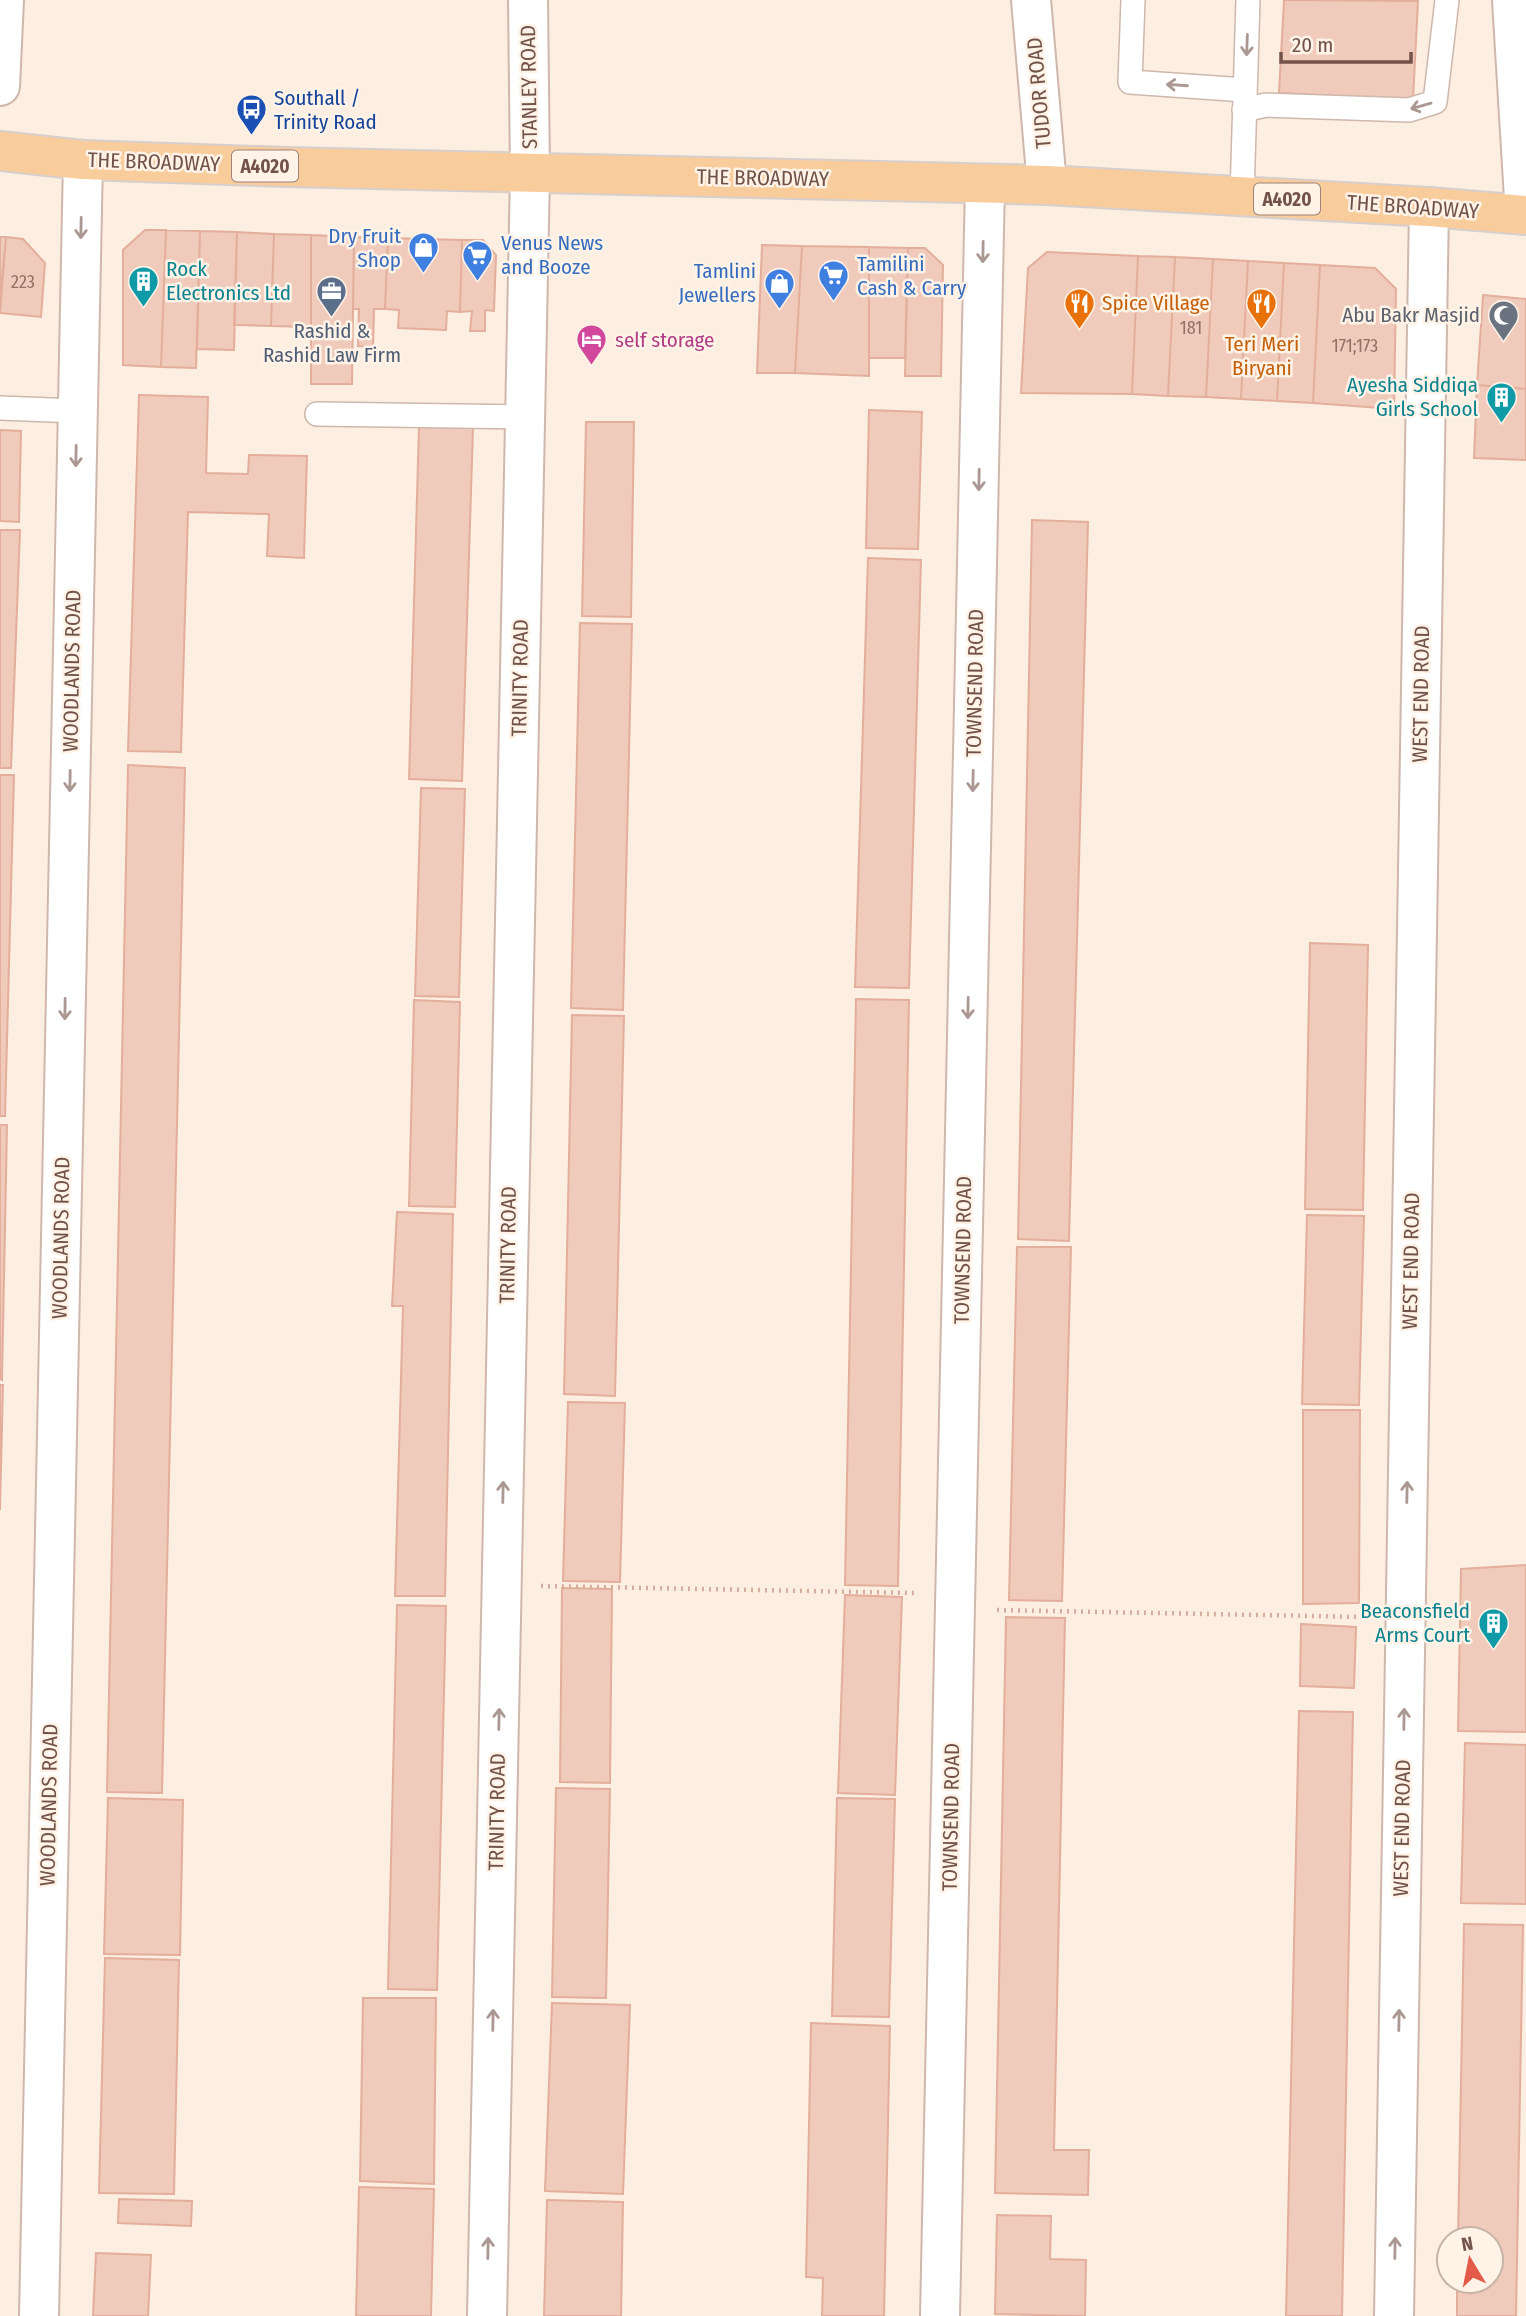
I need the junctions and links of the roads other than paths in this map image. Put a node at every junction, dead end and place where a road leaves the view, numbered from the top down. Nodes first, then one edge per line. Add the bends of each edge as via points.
1 (4, 0) edge
2 (528, 0) edge
3 (1031, 0) edge
4 (1133, 0) edge
5 (1248, 0) edge
6 (1447, 0) edge
7 (1512, 0) edge
8 (0, 86) edge
9 (1245, 100) junction
10 (0, 151) edge
11 (83, 160) junction
12 (530, 173) junction
13 (985, 184) junction
14 (1047, 185) junction
15 (1242, 196) junction
16 (1429, 206) junction
17 (1525, 215) edge
18 (0, 408) edge
19 (77, 411) junction
20 (317, 414) dead end
21 (525, 417) junction
22 (39, 2316) edge
23 (487, 2316) edge
24 (940, 2316) edge
25 (1394, 2316) edge

1 - 8 street
2 - 12 street, STANLEY ROAD
3 - 14 street, TUDOR ROAD
9 -> 4 lane via 1130,82
5 -> 9 lane
6 -> 9 lane via 1435,102 1409,110 1266,105
7 - 17 street
9 - 15 lane
10 - 11 main road, THE BROADWAY / A4020
11 - 12 main road, THE BROADWAY / A4020
11 -> 19 street, WOODLANDS ROAD
12 - 13 main road, THE BROADWAY / A4020
12 - 21 street, TRINITY ROAD
13 - 14 main road, THE BROADWAY / A4020
13 -> 24 street, TOWNSEND ROAD
14 - 15 main road, THE BROADWAY / A4020
15 - 16 main road, THE BROADWAY / A4020
16 - 17 main road, THE BROADWAY / A4020
25 -> 16 street, WEST END ROAD
18 - 19 lane
19 -> 22 street, WOODLANDS ROAD
20 - 21 lane
23 -> 21 street, TRINITY ROAD

